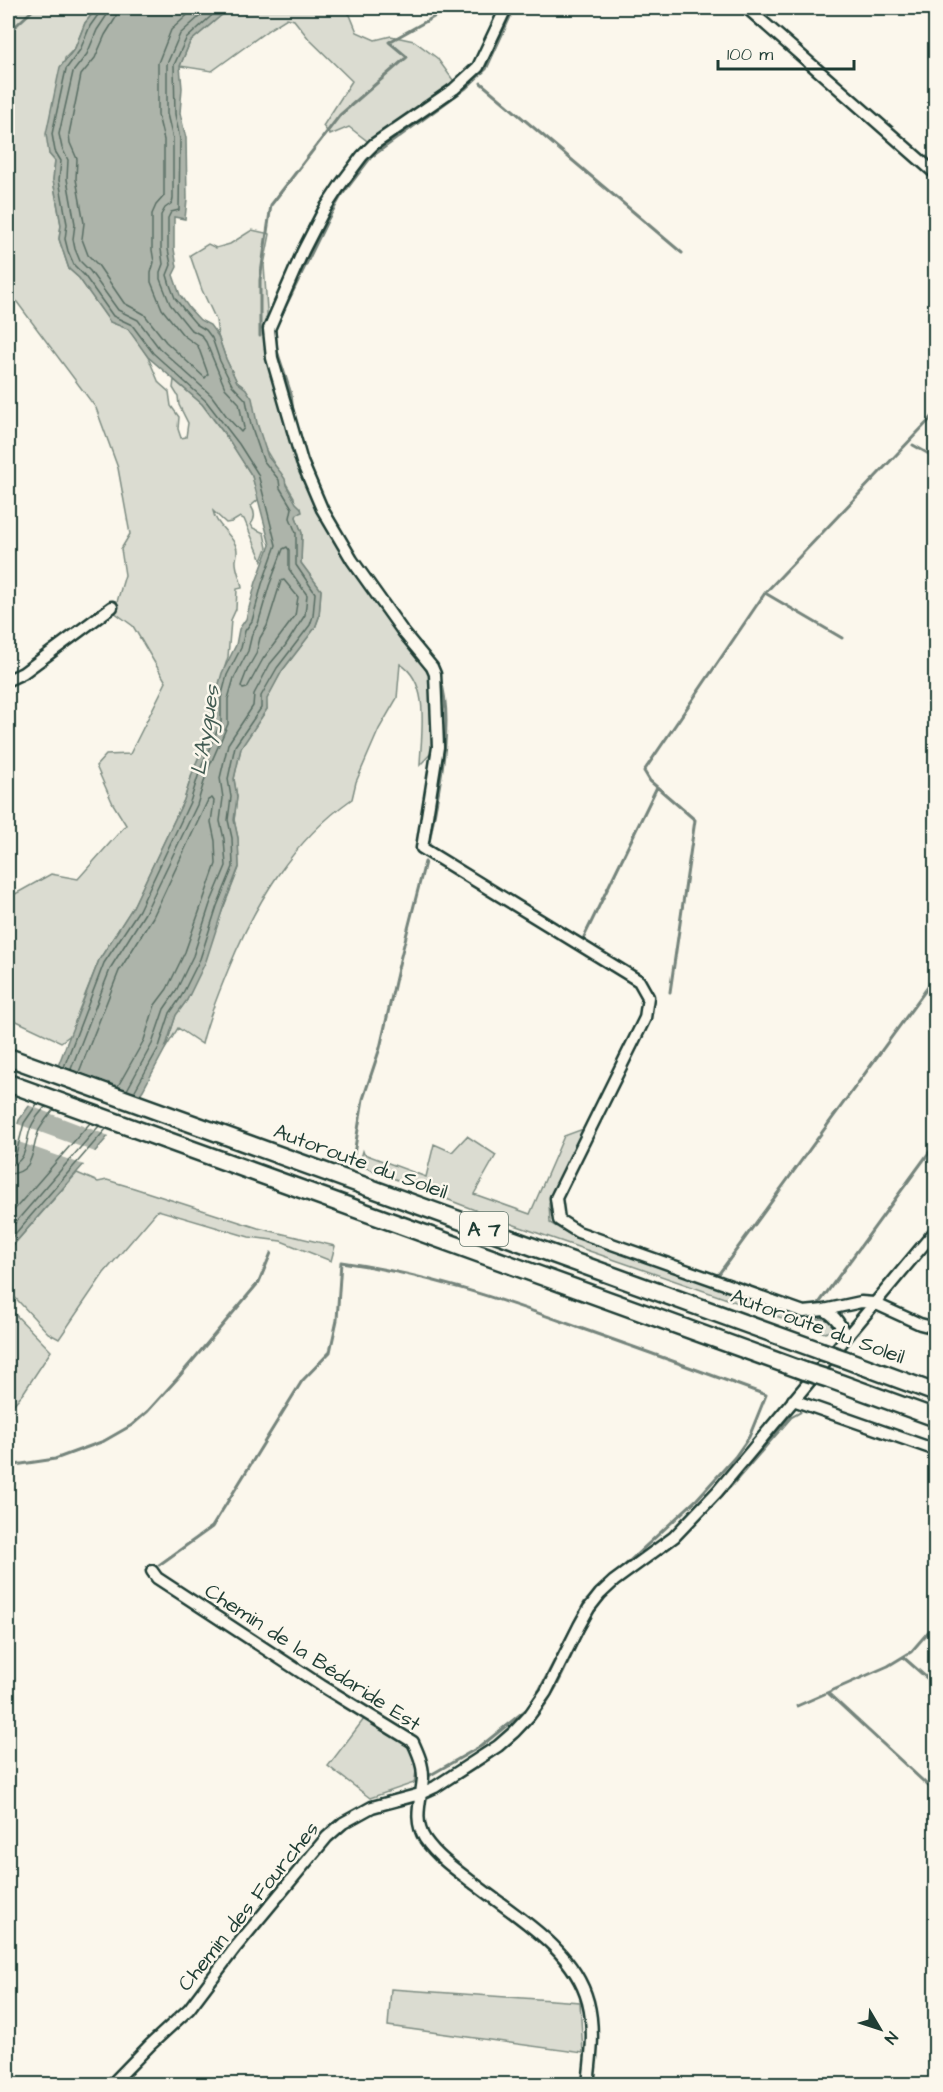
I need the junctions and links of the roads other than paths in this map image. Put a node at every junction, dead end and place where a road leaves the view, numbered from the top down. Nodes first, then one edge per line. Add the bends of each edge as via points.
1 (506, 8) edge
2 (747, 8) edge
3 (936, 174) edge
4 (112, 607) dead end
5 (8, 680) edge
6 (8, 1057) edge
7 (8, 1083) edge
8 (936, 1230) edge
9 (874, 1303) junction
10 (824, 1310) junction
11 (936, 1328) edge
12 (846, 1338) junction
13 (936, 1393) edge
14 (797, 1396) junction
15 (936, 1418) edge
16 (936, 1450) edge
17 (152, 1570) dead end
18 (420, 1794) junction
19 (112, 2085) edge
20 (588, 2085) edge

1 - 10 street via 478,67 454,89 374,144 341,184 303,251 268,329 272,358 302,462 322,509 352,560 435,674 438,747 422,848 639,981 648,998 645,1018 556,1198 559,1220 578,1232 762,1297 804,1311
2 - 3 street
4 - 5 street
6 - 13 highway, Autoroute du Soleil / A 7, bridge
7 - 15 highway, A 7, bridge
8 - 9 street, Chemin des Fourches
9 - 10 street
9 - 11 street
9 - 12 street, Chemin des Fourches
10 - 12 street via 840,1324
12 - 14 street, Chemin des Fourches
14 - 16 street
14 - 18 street, Chemin des Fourches via 717,1492 674,1536 600,1594 546,1692 514,1732
17 - 18 street, Chemin de la Bédaride Est via 157,1578 413,1742 423,1775
18 - 19 street, Chemin des Fourches via 372,1807 327,1837 189,2009
18 - 20 street, Chemin de la Bédaride Est via 418,1820 424,1838 434,1850 537,1932 563,1958 581,1984 592,2032

